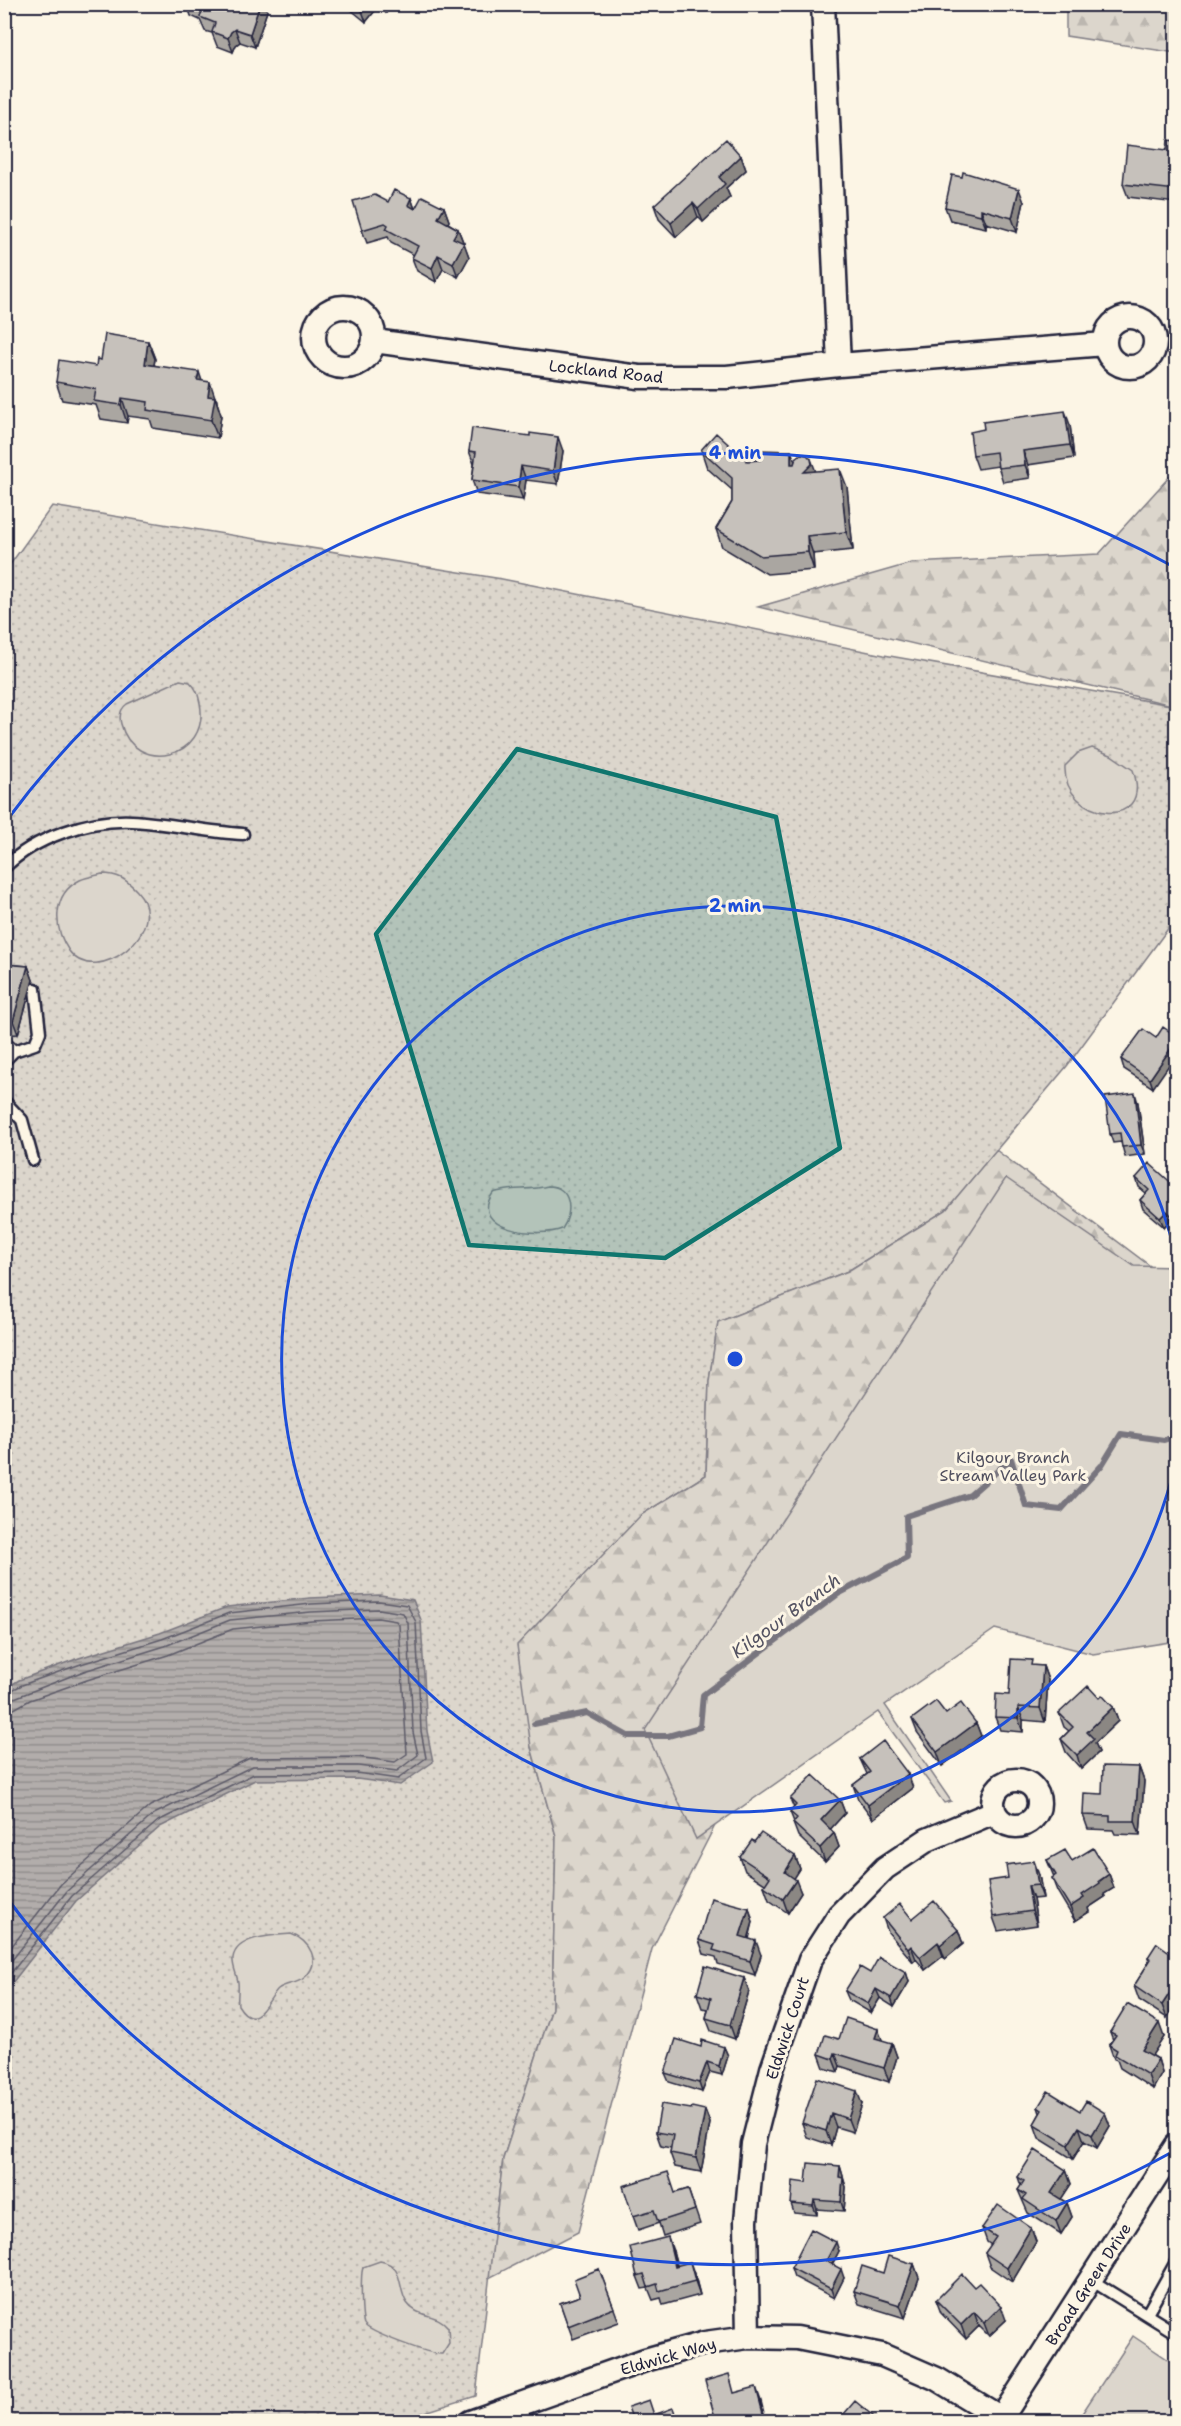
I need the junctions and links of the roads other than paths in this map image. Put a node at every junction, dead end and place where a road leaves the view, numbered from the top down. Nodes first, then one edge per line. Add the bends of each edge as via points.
1 (823, 4) edge
2 (374, 341) dead end
3 (1105, 344) dead end
4 (839, 365) junction
5 (243, 834) dead end
6 (4, 868) edge
7 (35, 989) dead end
8 (4, 1042) edge
9 (14, 1051) junction
10 (4, 1061) edge
11 (4, 1101) edge
12 (33, 1160) dead end
13 (994, 1812) dead end
14 (1176, 2146) edge
15 (1176, 2262) edge
16 (1090, 2280) junction
17 (1147, 2314) junction
18 (1176, 2333) edge
19 (748, 2337) junction
20 (1000, 2420) edge
21 (470, 2421) edge

1 - 4 street
2 - 4 street, Lockland Road via 639,377 727,377
3 - 4 street, Lockland Road
5 - 6 lane via 132,821 94,824 62,833 17,855
7 - 9 lane via 40,1032 35,1044
8 - 9 lane
9 - 10 lane
11 - 12 lane via 22,1120
13 - 19 street, Eldwick Court via 927,1840 885,1868 840,1915 810,1960 772,2069 753,2145 746,2221
14 - 16 street, Broad Green Drive
15 - 17 lane
16 - 17 lane
16 - 20 street, Broad Green Drive
17 - 18 lane
19 - 20 street, Eldwick Way via 797,2338 882,2355 937,2379
19 - 21 street, Eldwick Way via 705,2343 645,2360

